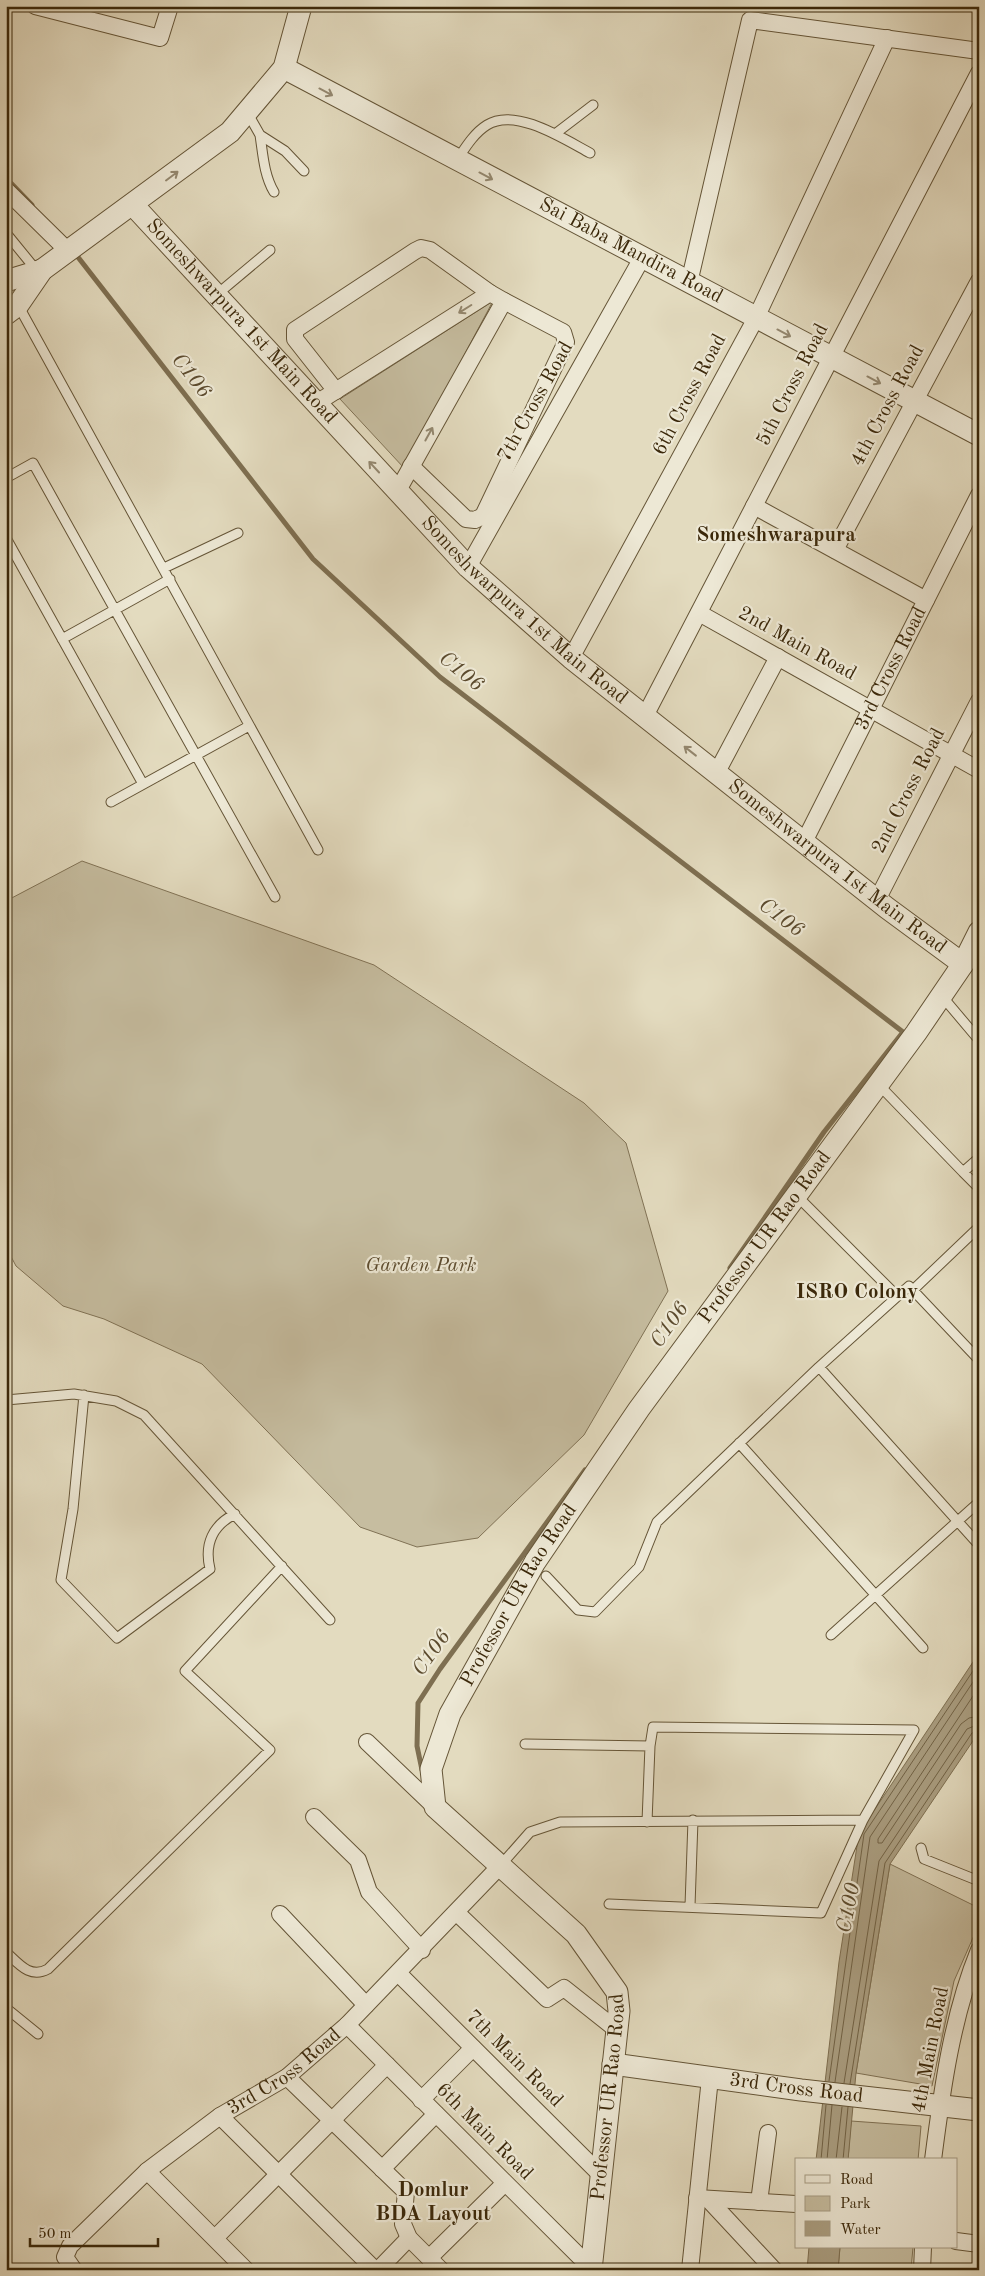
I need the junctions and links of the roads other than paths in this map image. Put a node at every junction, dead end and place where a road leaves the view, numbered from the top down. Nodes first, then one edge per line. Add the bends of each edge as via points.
1 (35, 6) edge
2 (170, 6) edge
3 (301, 6) edge
4 (887, 38) junction
5 (979, 51) edge
6 (284, 68) junction
7 (979, 73) edge
8 (593, 105) dead end
9 (247, 112) junction
10 (555, 134) junction
11 (260, 135) junction
12 (590, 153) dead end
13 (457, 161) junction
14 (304, 171) dead end
15 (6, 190) edge
16 (274, 192) dead end
17 (133, 205) junction
18 (6, 233) edge
19 (67, 250) junction
20 (270, 250) dead end
21 (642, 258) junction
22 (40, 270) junction
23 (6, 281) edge
24 (689, 282) junction
25 (979, 282) edge
26 (215, 296) junction
27 (497, 297) junction
28 (12, 310) edge
29 (756, 318) junction
30 (831, 357) junction
31 (336, 391) junction
32 (915, 401) junction
33 (315, 404) junction
34 (979, 435) edge
35 (411, 466) junction
36 (6, 478) edge
37 (397, 492) junction
38 (979, 495) edge
39 (754, 506) junction
40 (238, 533) dead end
41 (6, 538) edge
42 (835, 550) junction
43 (164, 568) junction
44 (468, 568) junction
45 (170, 579) junction
46 (926, 600) junction
47 (115, 610) junction
48 (699, 613) junction
49 (62, 639) junction
50 (778, 657) junction
51 (571, 658) junction
52 (979, 701) edge
53 (871, 710) junction
54 (645, 716) junction
55 (249, 726) junction
56 (196, 755) junction
57 (951, 755) junction
58 (979, 770) edge
59 (717, 772) junction
60 (143, 784) junction
61 (111, 802) dead end
62 (804, 842) junction
63 (318, 850) dead end
64 (275, 897) dead end
65 (877, 900) junction
66 (979, 932) edge
67 (971, 961) edge
68 (941, 995) junction
69 (979, 1040) edge
70 (879, 1085) junction
71 (979, 1158) edge
72 (963, 1172) junction
73 (979, 1188) edge
74 (797, 1196) junction
75 (979, 1227) edge
76 (913, 1290) junction
77 (897, 1296) junction
78 (979, 1360) edge
79 (819, 1367) junction
80 (84, 1396) junction
81 (6, 1400) edge
82 (739, 1444) junction
83 (979, 1502) edge
84 (235, 1514) junction
85 (958, 1521) junction
86 (979, 1545) edge
87 (282, 1566) junction
88 (546, 1576) dead end
89 (875, 1595) junction
90 (330, 1620) dead end
91 (831, 1634) dead end
92 (923, 1648) dead end
93 (367, 1742) dead end
94 (525, 1744) dead end
95 (650, 1746) junction
96 (435, 1807) junction
97 (314, 1817) dead end
98 (693, 1820) junction
99 (863, 1820) junction
100 (647, 1822) junction
101 (921, 1848) dead end
102 (500, 1866) junction
103 (979, 1882) edge
104 (609, 1904) dead end
105 (690, 1906) junction
106 (457, 1913) junction
107 (280, 1914) dead end
108 (422, 1950) junction
109 (979, 1950) edge
110 (6, 1952) edge
111 (399, 1974) junction
112 (972, 1984) edge
113 (366, 2005) junction
114 (6, 2008) edge
115 (347, 2025) junction
116 (617, 2030) junction
117 (38, 2034) dead end
118 (473, 2048) junction
119 (613, 2064) junction
120 (387, 2065) junction
121 (287, 2077) junction
122 (710, 2078) junction
123 (421, 2100) junction
124 (940, 2104) junction
125 (979, 2110) edge
126 (436, 2114) junction
127 (220, 2116) junction
128 (332, 2120) junction
129 (768, 2133) dead end
130 (933, 2158) edge
131 (382, 2169) junction
132 (147, 2171) junction
133 (278, 2174) junction
134 (600, 2174) junction
135 (505, 2183) junction
136 (702, 2198) junction
137 (759, 2202) junction
138 (795, 2204) edge
139 (214, 2238) junction
140 (409, 2238) junction
141 (958, 2241) edge
142 (979, 2244) edge
143 (923, 2248) edge
144 (435, 2264) edge
145 (71, 2269) edge
146 (246, 2270) edge
147 (377, 2270) edge
148 (592, 2270) edge
149 (690, 2270) edge
150 (774, 2270) edge
151 (922, 2270) edge

1 - 2 street via 160,38
3 - 6 street
4 - 5 street
4 - 24 street via 750,20
4 - 29 street, 6th Cross Road
6 - 9 street
6 -> 13 street, Sai Baba Mandira Road
7 - 30 street, 5th Cross Road
8 - 10 lane
9 - 11 lane
17 -> 9 street via 230,132
10 - 12 lane
10 - 13 lane via 514,119 487,124 467,144
11 - 14 lane via 285,151
11 - 16 lane via 264,165
13 -> 21 street, Sai Baba Mandira Road
15 - 19 street
17 - 19 street
17 - 26 street, Someshwarpura 1st Main Road
18 - 22 lane
19 - 22 street
20 - 26 lane
21 - 24 street, Sai Baba Mandira Road
21 - 44 street, 7th Cross Road
22 - 23 street
22 - 28 street
24 - 29 street, Sai Baba Mandira Road
25 - 32 street, 4th Cross Road
26 - 33 street, Someshwarpura 1st Main Road
27 -> 31 street
27 - 31 street via 430,250 420,248 295,330 295,338
35 -> 27 street
27 - 35 street via 563,332 566,342 483,516 475,520 466,519
28 - 43 lane
29 -> 30 street, Sai Baba Mandira Road
29 - 51 street, 6th Cross Road
30 -> 32 street, Sai Baba Mandira Road
30 - 39 street, 5th Cross Road
31 - 33 street
32 - 34 street, Sai Baba Mandira Road
32 - 42 street, 4th Cross Road
37 -> 33 street, Someshwarpura 1st Main Road
35 - 37 street
36 - 47 lane via 33,463
37 - 44 street, Someshwarpura 1st Main Road
38 - 46 street, 3rd Cross Road
39 - 42 street
39 - 48 street, 5th Cross Road
40 - 43 lane
41 - 49 lane
42 - 46 street
43 - 45 lane
44 - 51 street, Someshwarpura 1st Main Road
45 - 47 lane
45 - 55 lane
46 - 53 street, 3rd Cross Road
47 - 49 lane
47 - 56 lane
48 - 50 street, 2nd Main Road
48 - 54 street, 5th Cross Road
49 - 60 lane
50 - 53 street, 2nd Main Road
50 - 59 street
51 - 54 street, Someshwarpura 1st Main Road
52 - 57 street, 2nd Cross Road
53 - 57 street, 2nd Main Road
53 - 62 street, 3rd Cross Road
59 -> 54 street, Someshwarpura 1st Main Road
55 - 56 lane
55 - 63 lane
56 - 60 lane
56 - 64 lane
57 - 58 street, 2nd Main Road
57 - 65 street, 2nd Cross Road
59 - 62 street, Someshwarpura 1st Main Road
60 - 61 lane
62 - 65 street, Someshwarpura 1st Main Road
65 - 67 street, Someshwarpura 1st Main Road
66 - 67 street, Professor UR Rao Road
67 - 68 street, Professor UR Rao Road
68 - 69 lane
68 - 70 street, Professor UR Rao Road
70 - 72 lane
70 - 74 street, Professor UR Rao Road
71 - 72 lane
72 - 73 lane
74 - 77 lane
74 - 96 street, Professor UR Rao Road via 639,1409 535,1562 450,1714 431,1769
75 - 76 lane
76 - 77 lane via 909,1286
76 - 78 lane
77 - 79 lane
79 - 82 lane
79 - 85 lane
80 - 81 lane via 74,1394
80 - 84 lane via 116,1401 144,1415
80 - 84 lane via 73,1509 61,1580 117,1638 210,1569 207,1551 212,1533
82 - 88 lane via 657,1522 639,1567 595,1612 578,1610
82 - 89 lane
83 - 85 lane
84 - 87 lane
85 - 86 lane
85 - 89 lane
87 - 90 lane
87 - 110 lane via 185,1671 270,1750 48,1969 36,1973 27,1971
89 - 91 lane
89 - 92 lane
93 - 96 street
94 - 95 lane
95 - 99 lane via 653,1726 914,1730
95 - 100 lane
96 - 102 street, Professor UR Rao Road
97 - 108 street via 358,1860 368,1892
98 - 99 lane
98 - 100 lane
98 - 105 lane
99 - 105 lane via 821,1913
100 - 102 lane via 560,1822 530,1832
101 - 103 lane via 924,1859
102 - 106 street, 3rd Cross Road
102 - 116 street, Professor UR Rao Road via 576,1934 617,1992
104 - 105 lane
106 - 108 street, 3rd Cross Road
106 - 116 street via 548,1999 564,1988
107 - 113 street
108 - 111 street, 3rd Cross Road
109 - 112 street, 4th Main Road
111 - 113 street, 3rd Cross Road
111 - 118 street, 7th Main Road
112 - 124 street, 4th Main Road
113 - 115 street, 3rd Cross Road
114 - 117 lane
115 - 120 street, 6th Main Road
115 - 121 street, 3rd Cross Road
116 - 119 street, Professor UR Rao Road
118 - 123 street
118 - 134 street, 7th Main Road
119 - 122 street, 3rd Cross Road
119 - 134 street, Professor UR Rao Road
120 - 123 street, 6th Main Road
120 - 128 street
121 - 127 street, 3rd Cross Road
121 - 128 street
122 - 124 street, 3rd Cross Road
122 - 136 street
123 - 126 street, 6th Main Road
124 - 125 street, 3rd Cross Road
124 - 130 street, 4th Main Road
126 - 131 street
126 - 135 street, 6th Main Road
127 - 132 street, 3rd Cross Road
127 - 133 street
128 - 131 street
128 - 133 street
129 - 137 street
131 - 140 street via 406,2192 403,2224
132 - 139 street
132 - 145 street, 3rd Cross Road via 70,2246 65,2257
133 - 139 street
133 - 147 street
134 - 148 street, Professor UR Rao Road
135 - 144 street
135 - 148 street, 6th Main Road
136 - 137 street
136 - 149 street
136 - 150 street
137 - 138 street
139 - 146 street
140 - 144 street
140 - 147 street
141 - 142 street
143 - 151 street

